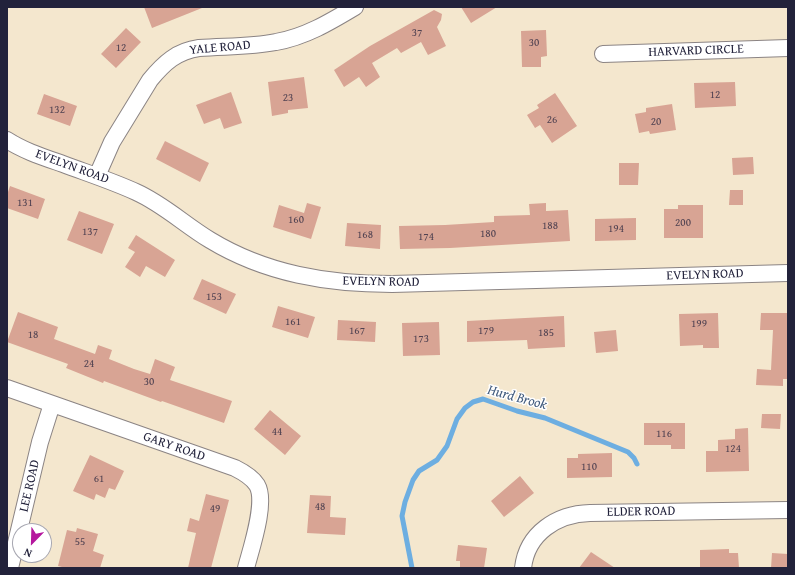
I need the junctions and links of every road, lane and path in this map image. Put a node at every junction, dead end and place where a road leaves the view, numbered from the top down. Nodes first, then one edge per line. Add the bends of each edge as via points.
1 (355, 7) edge
2 (788, 48) edge
3 (604, 54) dead end
4 (7, 140) edge
5 (97, 176) junction
6 (788, 273) edge
7 (7, 388) edge
8 (52, 404) junction
9 (788, 510) edge
10 (10, 568) edge
11 (246, 568) edge
12 (523, 568) edge

1 - 5 street, YALE ROAD via 323,25 288,39 262,44 195,48 173,56 150,80 112,142
2 - 3 street, HARVARD CIRCLE
4 - 5 street, EVELYN ROAD via 31,153
5 - 6 street, EVELYN ROAD via 146,197 208,238 236,253 283,271 328,281 392,284
7 - 8 street, GARY ROAD
8 - 10 street, LEE ROAD via 40,442
8 - 11 street, GARY ROAD via 248,475 257,486 261,501
9 - 12 street, ELDER ROAD via 571,514 554,522 538,535 527,552

